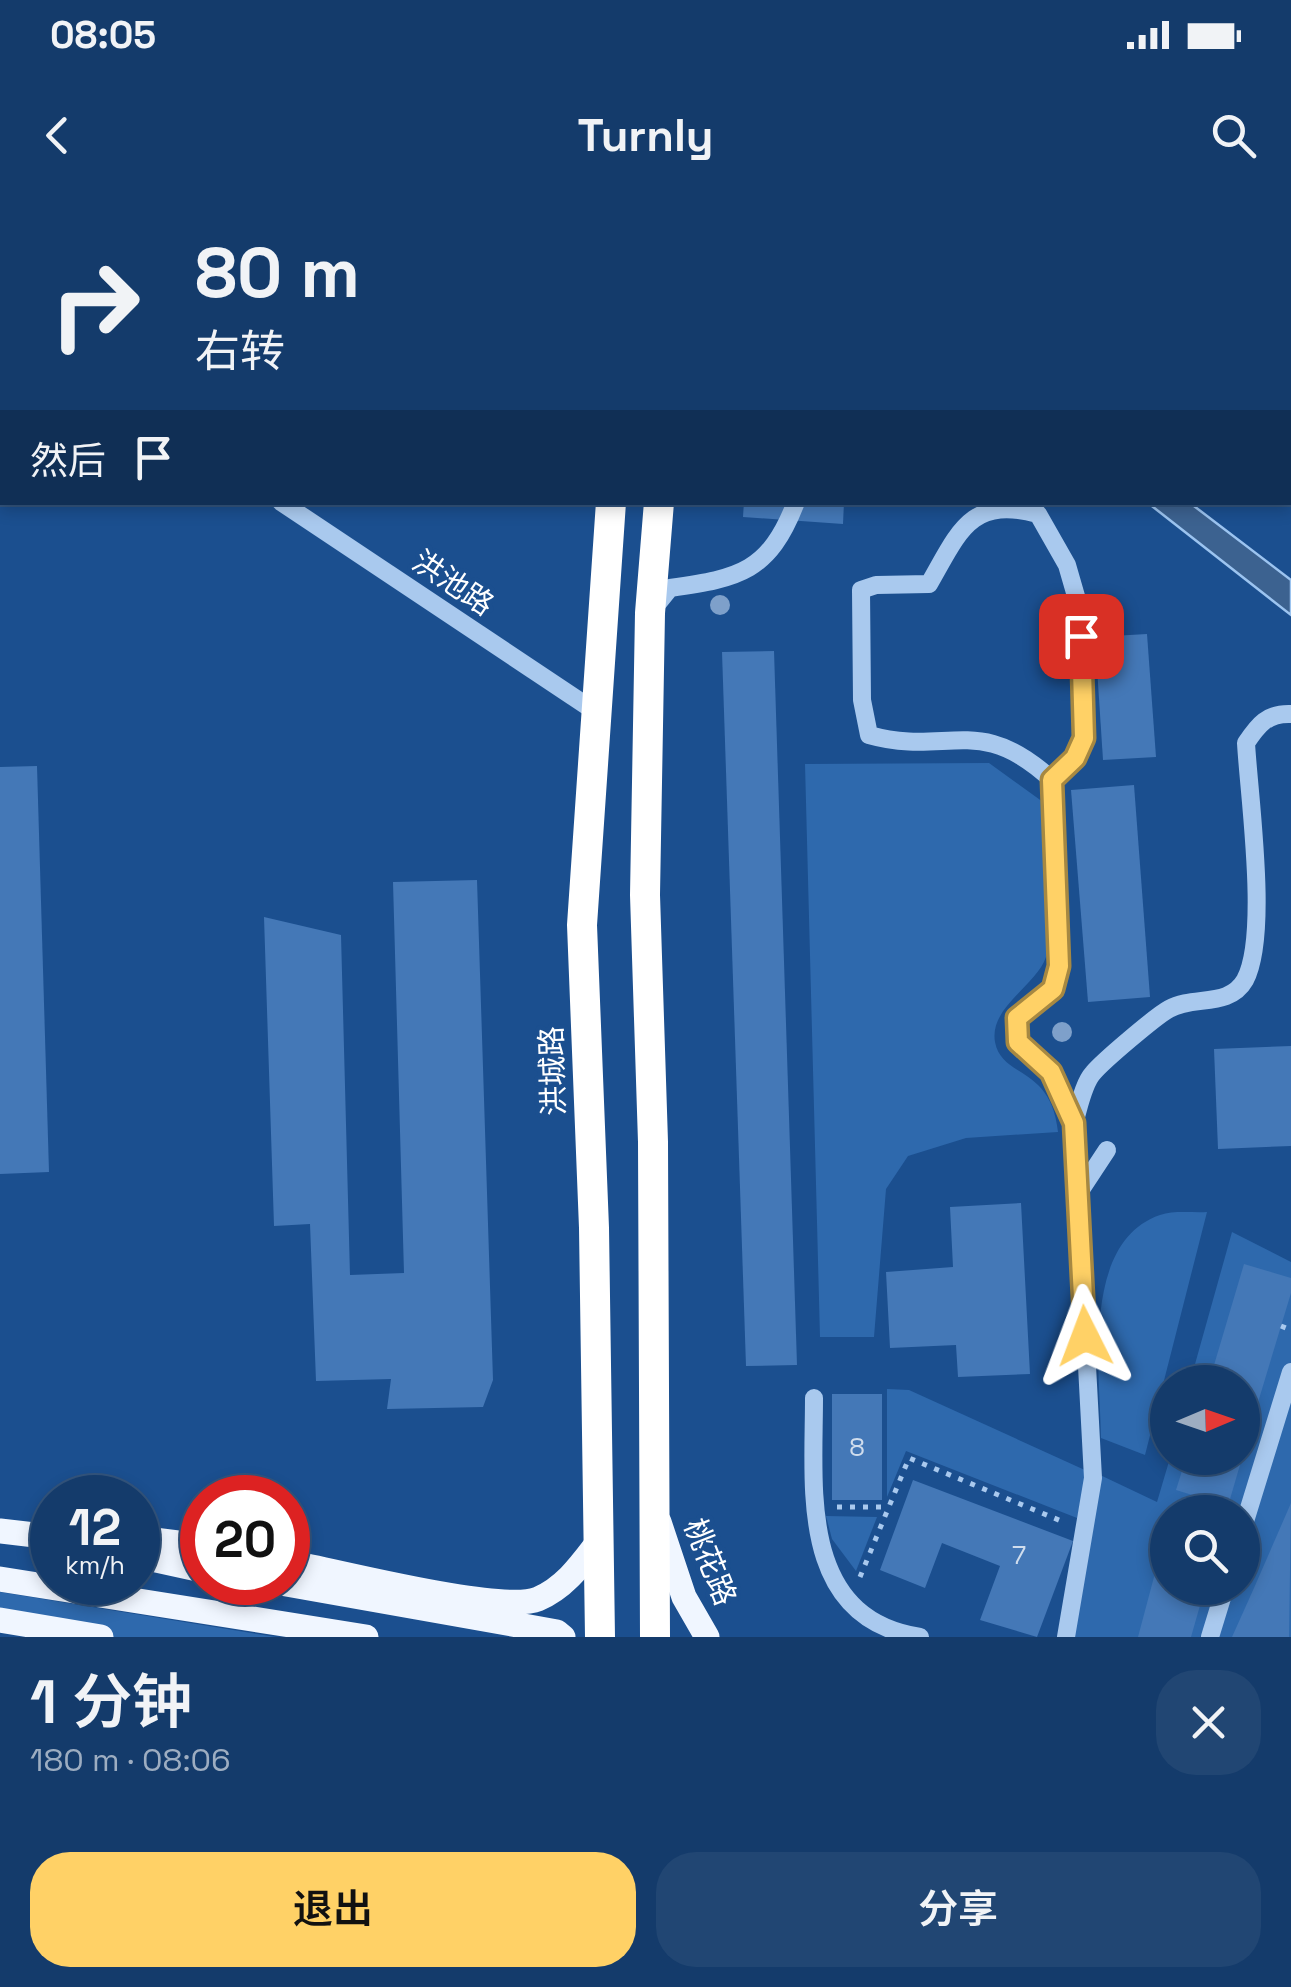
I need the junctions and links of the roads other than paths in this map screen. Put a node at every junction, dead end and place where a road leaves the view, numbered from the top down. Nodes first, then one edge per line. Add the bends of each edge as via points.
1 (286, 505) edge
2 (611, 505) edge
3 (660, 505) edge
4 (795, 505) edge
5 (650, 613) junction
6 (594, 710) junction
7 (1291, 714) edge
8 (1052, 780) junction
9 (1074, 1123) junction
10 (1108, 1150) dead end
11 (1078, 1194) junction
12 (1291, 1372) edge
13 (814, 1398) dead end
14 (1253, 1495) edge
15 (655, 1510) junction
16 (0, 1531) edge
17 (30, 1535) edge
18 (599, 1540) junction
19 (310, 1566) edge
20 (0, 1579) edge
21 (310, 1588) edge
22 (1220, 1605) edge
23 (0, 1620) edge
24 (102, 1637) edge
25 (366, 1637) edge
26 (563, 1637) edge
27 (600, 1637) edge
28 (655, 1637) edge
29 (707, 1637) edge
30 (920, 1637) edge
31 (1066, 1637) edge
32 (1210, 1637) edge

1 - 6 street, 洪池路
2 - 6 highway, 洪城路
3 - 5 highway
4 - 5 street via 782,537 760,562 729,580 670,588
5 - 15 highway via 645,895
6 - 18 highway, 洪城路 via 582,925
7 - 9 street via 1260,722 1246,743 1256,912 1244,982 1223,999 1169,1009 1090,1075
8 - 8 street via 1084,738 1080,610 1066,565 1038,514 988,508 960,529 930,584 861,590 862,700 869,734 902,744 945,738 998,742
8 - 9 street via 1059,966 1053,989 1017,1018 1018,1042 1051,1072
9 - 11 street
10 - 11 street
11 - 31 street via 1092,1478
12 - 14 street
13 - 30 street via 814,1526 826,1566 850,1601 879,1623
15 - 28 highway
15 - 29 main road, 桃花路 via 684,1597
16 - 17 main road
18 - 19 main road via 570,1578 536,1600 499,1602
18 - 27 highway, 洪城路
20 - 25 main road
21 - 26 main road
22 - 32 street
23 - 24 main road

